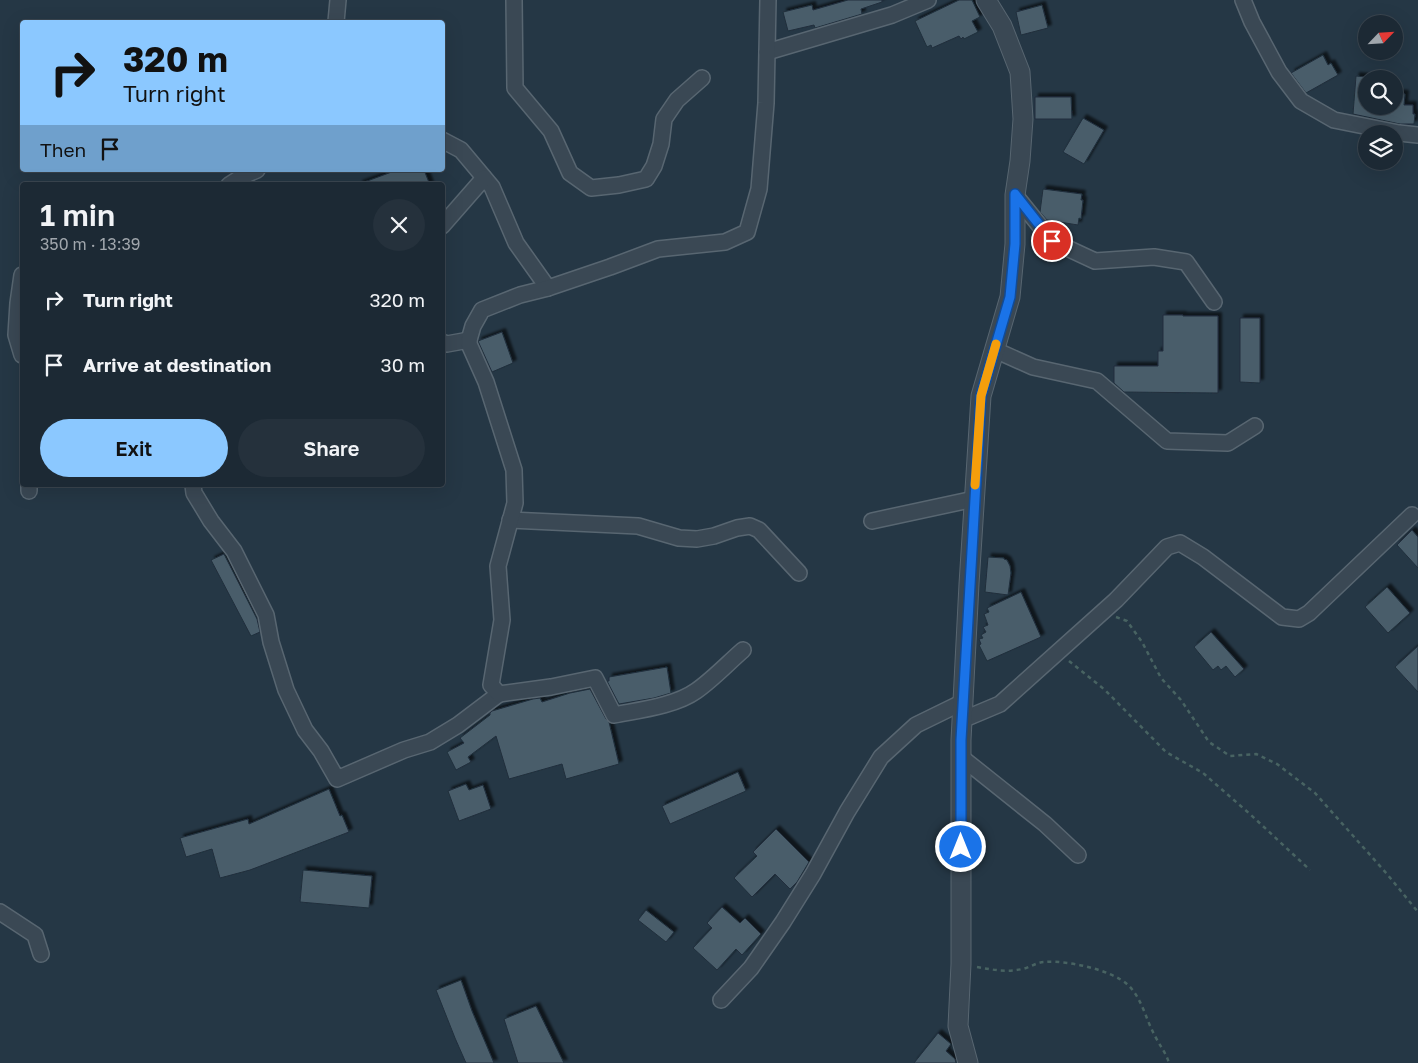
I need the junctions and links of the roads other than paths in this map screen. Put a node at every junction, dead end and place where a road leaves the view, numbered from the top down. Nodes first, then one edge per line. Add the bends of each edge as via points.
1 (338, 0) edge
2 (514, 0) edge
3 (768, 0) edge
4 (928, 0) edge
5 (986, 0) edge
6 (1243, 0) edge
7 (336, 20) edge
8 (767, 52) junction
9 (702, 78) dead end
10 (1418, 135) edge
11 (445, 142) edge
12 (252, 172) edge
13 (484, 178) junction
14 (234, 182) edge
15 (1015, 194) junction
16 (445, 223) edge
17 (20, 288) edge
18 (548, 288) junction
19 (1214, 302) dead end
20 (469, 340) junction
21 (445, 343) edge
22 (20, 348) edge
23 (995, 350) junction
24 (1255, 426) dead end
25 (193, 487) edge
26 (974, 499) junction
27 (1412, 515) dead end
28 (510, 520) junction
29 (872, 521) dead end
30 (799, 573) dead end
31 (743, 650) dead end
32 (499, 694) junction
33 (962, 711) junction
34 (961, 757) junction
35 (1078, 855) dead end
36 (0, 912) edge
37 (41, 954) dead end
38 (721, 1000) dead end
39 (968, 1063) edge

1 - 7 street
2 - 9 street via 515,88 551,132 570,173 590,188 619,186 646,179 661,144 664,119 677,100
3 - 8 street
4 - 8 street via 892,15
5 - 15 street via 1002,26 1020,72 1023,119
6 - 10 street via 1279,72 1301,101 1334,120
8 - 18 street via 759,189 746,232 725,242 658,249
11 - 13 street via 461,150
12 - 14 street
13 - 16 street
13 - 18 street via 492,187 516,243
15 - 19 street via 1052,241 1095,261 1154,257 1186,262
15 - 23 street via 1010,297
17 - 22 street via 16,335
18 - 20 street via 482,310
20 - 21 street
20 - 28 street via 514,470 515,503
23 - 24 street via 1033,367 1097,381 1166,441 1228,443
23 - 26 street via 981,396
25 - 32 street via 207,514 234,551 266,615 270,642 286,690 305,730 337,779 430,742
26 - 29 street
26 - 33 street
27 - 33 street via 1299,619 1282,617 1180,543 1167,547 1116,600 1000,704
28 - 30 street via 638,526 679,538 696,539 750,526 759,530
28 - 32 street via 498,566 502,620 490,685
31 - 32 street via 696,691 674,701 614,715 595,678
33 - 34 street
33 - 38 street via 916,725 881,757 783,922 750,968
34 - 35 street via 1045,824
34 - 39 street via 958,1026
36 - 37 street via 34,935

